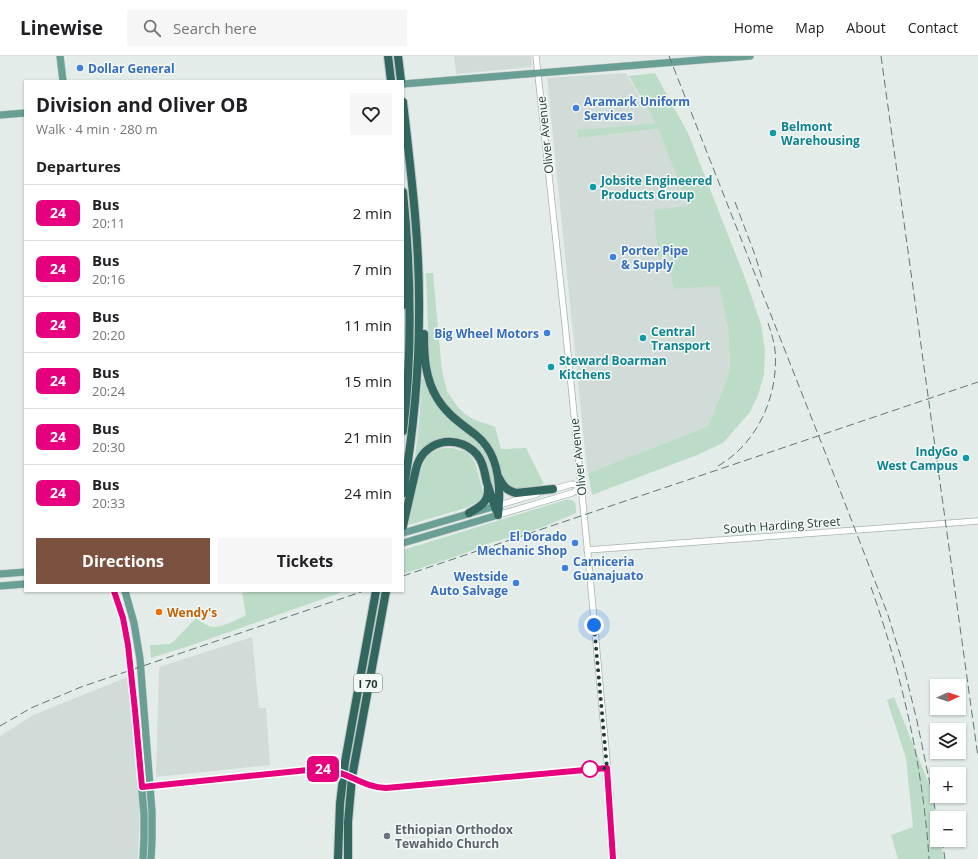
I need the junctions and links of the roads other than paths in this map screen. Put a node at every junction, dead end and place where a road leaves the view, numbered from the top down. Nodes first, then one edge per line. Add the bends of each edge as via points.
1 (60, 56) edge
2 (388, 56) edge
3 (398, 56) edge
4 (536, 56) edge
5 (750, 56) edge
6 (538, 73) junction
7 (391, 77) edge
8 (400, 77) edge
9 (62, 80) edge
10 (404, 84) edge
11 (404, 111) edge
12 (24, 113) edge
13 (0, 115) edge
14 (404, 204) edge
15 (418, 249) junction
16 (404, 420) edge
17 (498, 475) junction
18 (488, 484) junction
19 (404, 486) edge
20 (581, 486) junction
21 (553, 489) junction
22 (497, 505) junction
23 (469, 513) junction
24 (498, 515) junction
25 (978, 521) edge
26 (404, 523) edge
27 (404, 533) edge
28 (404, 543) edge
29 (587, 550) junction
30 (24, 572) edge
31 (0, 574) edge
32 (24, 584) edge
33 (0, 586) edge
34 (114, 592) edge
35 (125, 592) edge
36 (376, 592) edge
37 (385, 595) edge
38 (144, 833) junction
39 (143, 859) edge
40 (146, 859) edge
41 (150, 859) edge
42 (338, 859) edge
43 (348, 859) edge
44 (613, 859) edge

1 - 9 main road
2 - 7 highway
3 - 8 highway
4 - 6 street, Oliver Avenue
5 - 6 main road
6 - 10 main road
6 - 20 street, Oliver Avenue
11 - 15 highway
12 - 13 main road
14 - 16 highway via 410,306
15 - 17 highway via 423,290 425,362 429,381 446,410 485,445
15 - 19 highway via 418,369
17 - 21 highway via 506,488 512,492
17 - 22 highway
18 - 22 highway
18 - 23 highway via 486,501
18 - 26 highway via 477,454 456,442 438,444 424,452 418,462
20 - 21 street via 572,484
20 - 24 street via 572,493
20 - 29 street, Oliver Avenue
21 - 22 street
22 - 23 main road
22 - 24 highway
23 - 27 main road
24 - 28 main road
25 - 29 street, South Harding Street
29 - 44 street, Oliver Avenue via 610,794
30 - 31 main road
32 - 33 main road
34 - 38 main road via 128,645
35 - 41 main road via 140,658 152,820
36 - 42 highway, I 70 via 341,788
37 - 43 highway, I 70 via 350,792
38 - 39 main road
38 - 40 main road via 148,842

